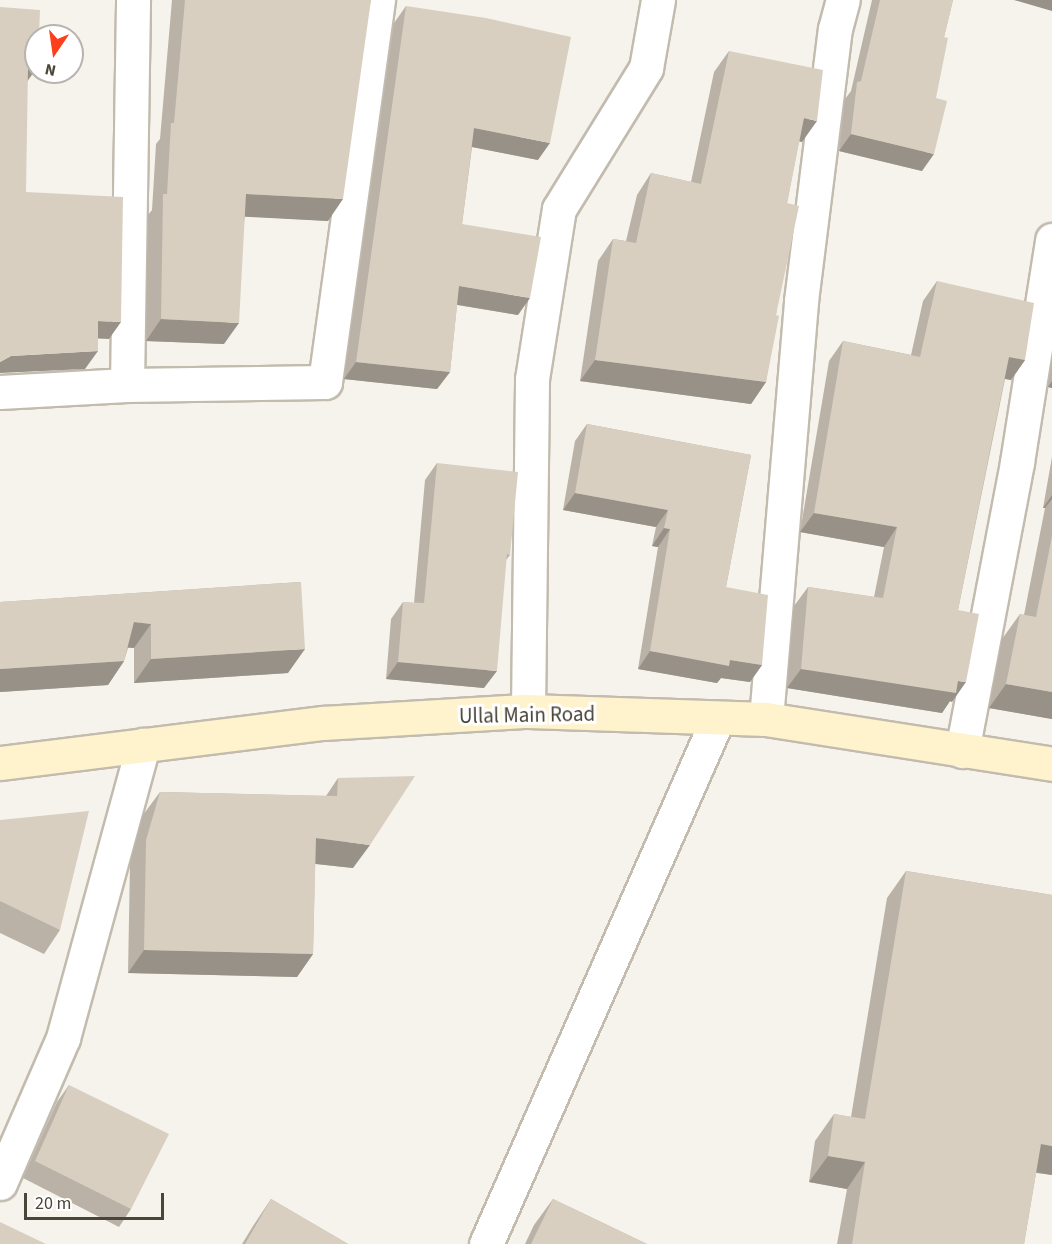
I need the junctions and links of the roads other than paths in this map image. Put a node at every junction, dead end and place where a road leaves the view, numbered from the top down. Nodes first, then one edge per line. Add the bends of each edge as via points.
1 (133, 0) edge
2 (378, 0) edge
3 (658, 0) edge
4 (843, 0) edge
5 (1052, 240) edge
6 (127, 385) junction
7 (0, 392) edge
8 (528, 711) junction
9 (718, 718) junction
10 (766, 719) junction
11 (143, 745) junction
12 (962, 752) junction
13 (0, 763) edge
14 (1052, 764) edge
15 (0, 1184) edge
16 (486, 1244) edge

1 - 6 street
2 - 6 street via 325,382
3 - 8 street via 646,68 559,210 532,379
4 - 10 street via 834,29 801,301
5 - 12 street via 1017,462
6 - 7 street
8 - 9 main road, Ullal Main Road
8 - 11 main road, Ullal Main Road via 323,723
9 - 10 main road, Ullal Main Road
9 - 16 street
10 - 12 main road, Ullal Main Road
11 - 13 main road, Ullal Main Road
11 - 15 street via 63,1038
12 - 14 main road, Ullal Main Road

